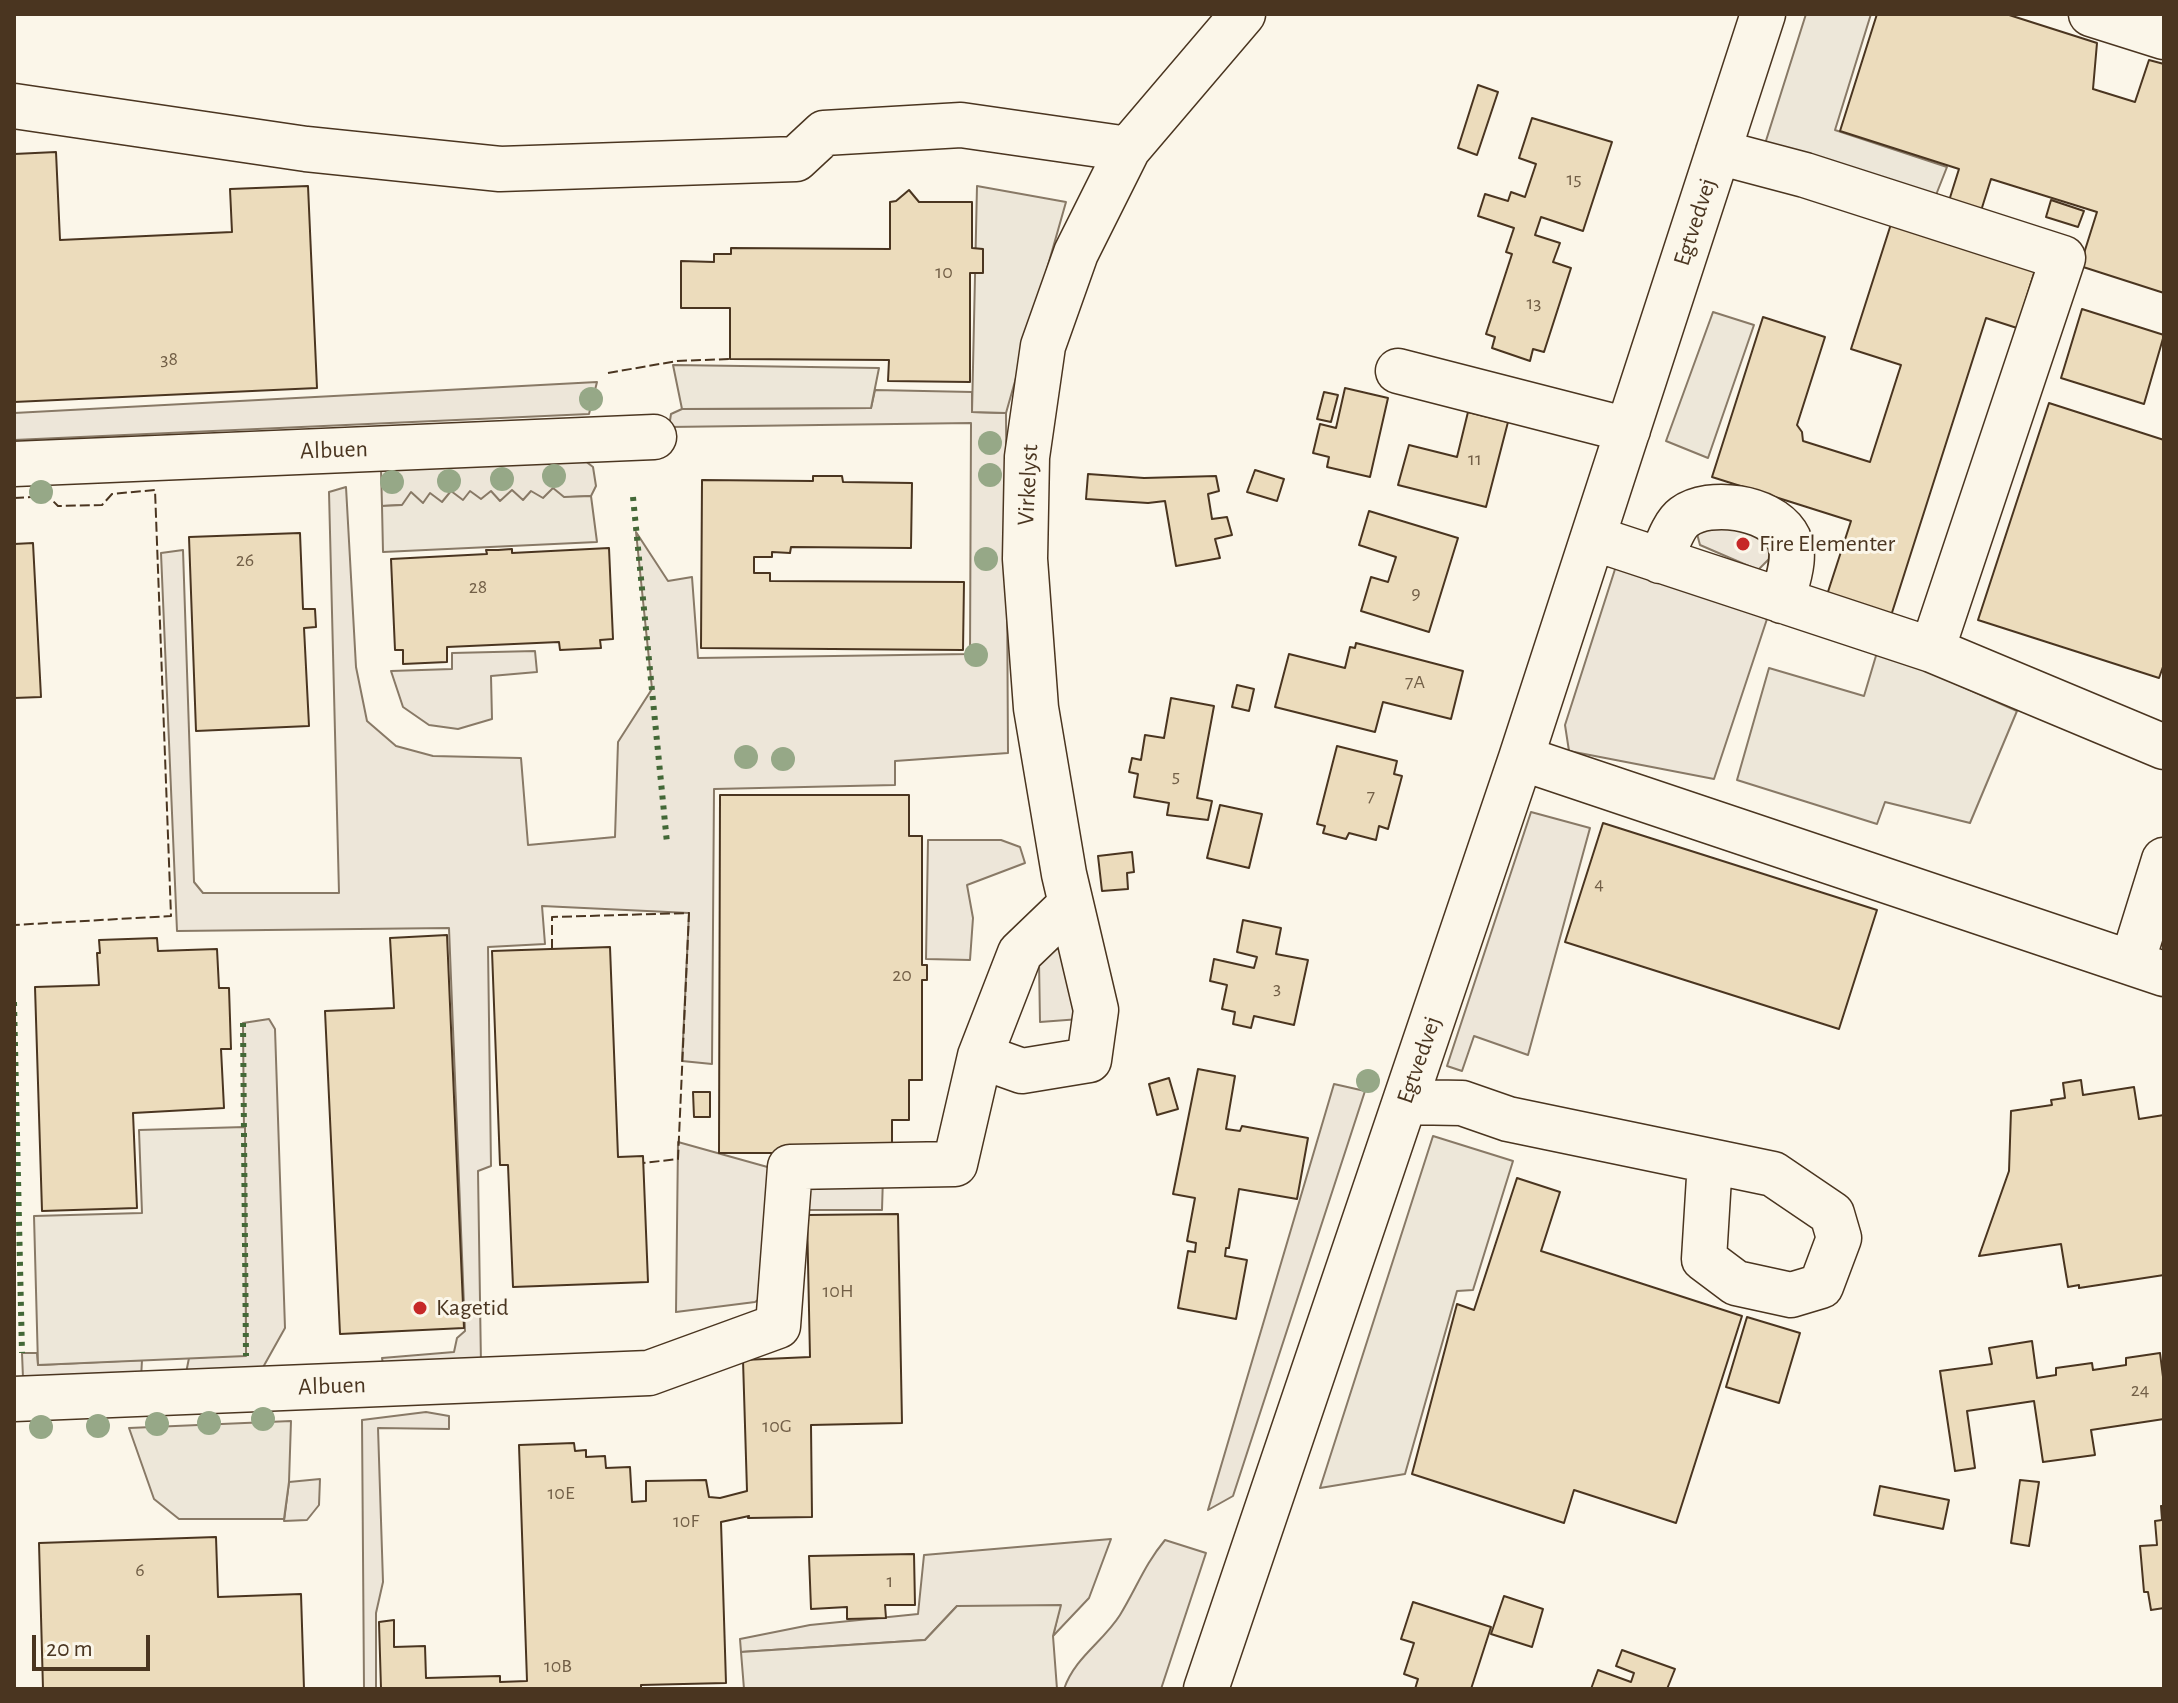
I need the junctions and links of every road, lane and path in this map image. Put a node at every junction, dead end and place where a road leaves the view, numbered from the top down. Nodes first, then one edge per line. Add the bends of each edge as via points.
1 (1243, 14) edge
2 (1763, 14) edge
3 (2091, 14) edge
4 (2164, 37) edge
5 (14, 106) edge
6 (1128, 149) junction
7 (1718, 152) junction
8 (1398, 371) dead end
9 (1628, 430) junction
10 (654, 437) dead end
11 (14, 464) edge
12 (1593, 538) junction
13 (1660, 561) junction
14 (1782, 601) junction
15 (1932, 650) junction
16 (2164, 747) edge
17 (1521, 758) junction
18 (2164, 860) edge
19 (1071, 904) junction
20 (2148, 969) edge
21 (980, 1056) junction
22 (1405, 1102) junction
23 (1710, 1161) dead end
24 (14, 1399) edge
25 (1206, 1689) edge

1 - 6 street, Virkelyst
2 - 7 street, Egtvedvej
3 - 4 street
5 - 6 street via 306,149 500,169 796,159 824,133 961,125
6 - 19 street, Virkelyst via 1076,253 1043,346 1027,457 1025,559 1036,708
7 - 9 street, Egtvedvej
7 - 15 street via 2063,258
8 - 9 street
9 - 12 street, Egtvedvej
10 - 11 street, Albuen
12 - 13 street
12 - 17 street, Egtvedvej
13 - 14 street
13 - 14 street via 1681,519 1703,507 1732,506 1766,518 1787,535 1792,561
14 - 15 street
15 - 16 street
17 - 20 street
17 - 22 street, Egtvedvej
18 - 20 street
19 - 21 street via 1020,953
19 - 21 street, Virkelyst via 1096,1010 1089,1060 1022,1071
21 - 24 street, Albuen via 955,1164 790,1167 778,1326 649,1373
22 - 23 street via 1462,1103 1508,1119
22 - 25 street, Egtvedvej

